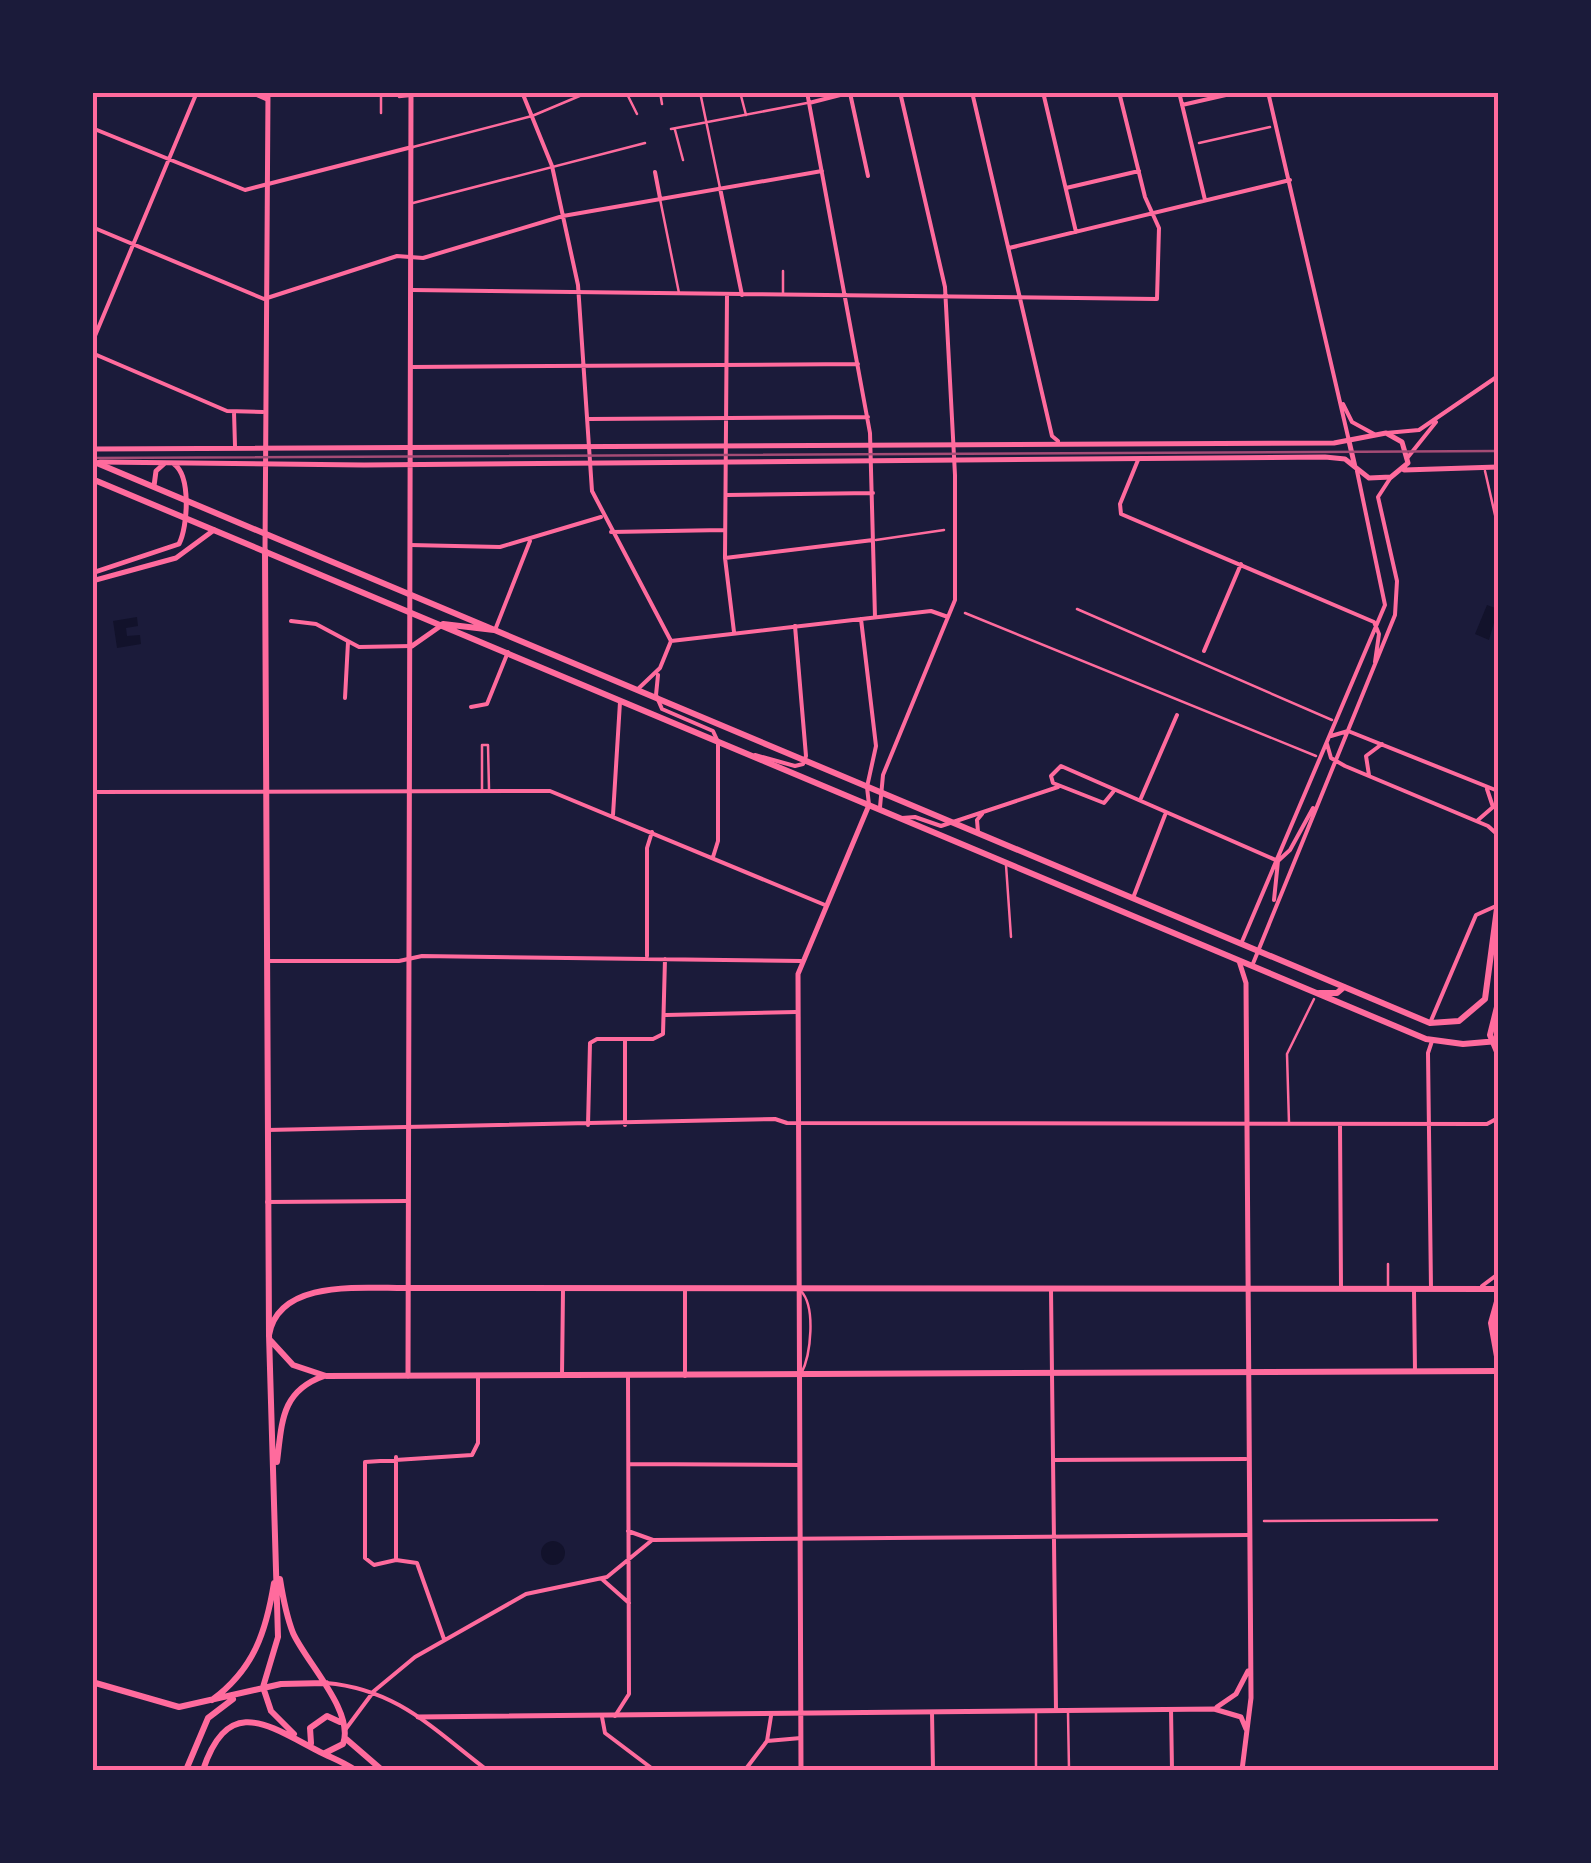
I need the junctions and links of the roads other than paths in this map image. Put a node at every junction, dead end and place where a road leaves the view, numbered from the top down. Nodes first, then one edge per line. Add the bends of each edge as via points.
1 (198, 92) edge
2 (250, 92) edge
3 (522, 92) edge
4 (589, 92) edge
5 (626, 92) edge
6 (660, 92) edge
7 (700, 92) edge
8 (740, 92) edge
9 (807, 92) edge
10 (900, 92) edge
11 (972, 92) edge
12 (1043, 92) edge
13 (1119, 92) edge
14 (1180, 92) edge
15 (1240, 92) edge
16 (1268, 92) edge
17 (851, 93) edge
18 (411, 94) edge
19 (382, 95) edge
20 (268, 96) edge
21 (399, 97) dead end
22 (809, 103) junction
23 (662, 104) dead end
24 (1182, 105) junction
25 (380, 113) dead end
26 (636, 114) dead end
27 (746, 115) junction
28 (532, 116) junction
29 (706, 123) junction
30 (1270, 126) dead end
31 (92, 128) edge
32 (645, 142) dead end
33 (1199, 143) dead end
34 (412, 148) junction
35 (170, 158) junction
36 (683, 160) dead end
37 (552, 166) junction
38 (1139, 170) junction
39 (822, 171) junction
40 (655, 172) dead end
41 (868, 176) dead end
42 (1290, 180) junction
43 (266, 182) junction
44 (720, 188) junction
45 (1066, 188) junction
46 (660, 198) junction
47 (1204, 200) junction
48 (412, 204) junction
49 (1152, 212) junction
50 (564, 216) junction
51 (92, 227) edge
52 (1076, 232) junction
53 (134, 244) junction
54 (1009, 248) junction
55 (412, 260) junction
56 (783, 271) dead end
57 (412, 290) junction
58 (578, 292) junction
59 (679, 293) junction
60 (727, 295) junction
61 (742, 295) junction
62 (783, 295) junction
63 (845, 296) junction
64 (946, 297) junction
65 (1020, 297) junction
66 (264, 299) junction
67 (92, 343) edge
68 (92, 353) edge
69 (858, 364) junction
70 (727, 366) junction
71 (587, 367) junction
72 (412, 368) junction
73 (1498, 376) edge
74 (1340, 398) junction
75 (234, 412) junction
76 (263, 412) junction
77 (868, 417) junction
78 (589, 418) junction
79 (727, 418) junction
80 (1439, 418) junction
81 (1386, 433) junction
82 (1374, 434) junction
83 (1058, 441) junction
84 (1348, 441) junction
85 (951, 443) junction
86 (235, 446) junction
87 (262, 446) junction
88 (412, 446) junction
89 (588, 446) junction
90 (727, 446) junction
91 (872, 446) junction
92 (92, 449) edge
93 (1408, 457) junction
94 (954, 460) junction
95 (1138, 460) junction
96 (94, 462) edge
97 (587, 462) junction
98 (727, 462) junction
99 (872, 462) junction
100 (170, 463) junction
101 (412, 463) junction
102 (262, 464) junction
103 (1355, 467) junction
104 (1484, 467) junction
105 (1498, 467) edge
106 (1404, 470) junction
107 (1391, 477) junction
108 (92, 479) edge
109 (154, 486) junction
110 (872, 493) junction
111 (726, 495) junction
112 (184, 500) junction
113 (184, 517) junction
114 (603, 517) junction
115 (1498, 528) edge
116 (214, 530) junction
117 (724, 530) junction
118 (944, 530) dead end
119 (611, 532) junction
120 (263, 533) junction
121 (531, 539) junction
122 (873, 540) junction
123 (410, 545) junction
124 (265, 551) junction
125 (725, 558) junction
126 (1241, 564) junction
127 (92, 573) edge
128 (92, 582) edge
129 (410, 595) junction
130 (1077, 609) dead end
131 (412, 612) junction
132 (965, 612) dead end
133 (876, 617) junction
134 (948, 618) junction
135 (861, 619) junction
136 (291, 621) dead end
137 (442, 624) junction
138 (795, 626) junction
139 (1376, 626) junction
140 (495, 630) junction
141 (734, 632) junction
142 (671, 641) junction
143 (348, 642) junction
144 (412, 646) junction
145 (1204, 651) dead end
146 (508, 652) junction
147 (1376, 664) junction
148 (660, 668) junction
149 (635, 689) junction
150 (345, 698) dead end
151 (657, 699) junction
152 (621, 700) junction
153 (471, 707) dead end
154 (1177, 715) dead end
155 (1332, 720) dead end
156 (1348, 732) junction
157 (1328, 740) junction
158 (718, 742) junction
159 (1382, 744) junction
160 (876, 746) junction
161 (894, 748) junction
162 (752, 755) junction
163 (1316, 756) dead end
164 (805, 761) junction
165 (1336, 762) junction
166 (1370, 777) junction
167 (1061, 786) junction
168 (867, 787) junction
169 (1487, 789) junction
170 (412, 790) junction
171 (485, 790) junction
172 (267, 791) junction
173 (1498, 791) edge
174 (92, 792) edge
175 (879, 792) junction
176 (1114, 792) junction
177 (1141, 798) junction
178 (869, 805) junction
179 (1316, 805) junction
180 (880, 810) junction
181 (983, 812) junction
182 (1165, 814) junction
183 (613, 816) junction
184 (902, 818) junction
185 (1473, 820) junction
186 (953, 823) junction
187 (652, 832) junction
188 (981, 835) junction
189 (1498, 835) edge
190 (713, 857) junction
191 (1278, 860) junction
192 (1006, 864) junction
193 (1132, 899) junction
194 (1274, 905) junction
195 (826, 906) junction
196 (1498, 906) edge
197 (1012, 937) dead end
198 (1239, 943) junction
199 (1257, 951) junction
200 (647, 956) junction
201 (412, 958) junction
202 (666, 958) junction
203 (801, 960) junction
204 (1238, 960) junction
205 (267, 962) junction
206 (1252, 966) junction
207 (1246, 983) junction
208 (1344, 988) junction
209 (1316, 996) junction
210 (1498, 1003) edge
211 (798, 1012) junction
212 (666, 1015) junction
213 (1430, 1023) junction
214 (625, 1040) junction
215 (1432, 1040) junction
216 (1495, 1042) edge
217 (1498, 1054) edge
218 (1498, 1118) edge
219 (799, 1124) junction
220 (1247, 1124) junction
221 (1289, 1124) junction
222 (1340, 1124) junction
223 (1386, 1124) junction
224 (1429, 1124) junction
225 (588, 1125) junction
226 (625, 1125) junction
227 (412, 1126) junction
228 (267, 1130) junction
229 (1386, 1135) dead end
230 (411, 1201) junction
231 (267, 1202) junction
232 (1388, 1264) dead end
233 (1498, 1274) edge
234 (410, 1288) junction
235 (1478, 1289) junction
236 (1498, 1289) edge
237 (563, 1290) junction
238 (685, 1290) junction
239 (798, 1290) junction
240 (1051, 1290) junction
241 (1250, 1290) junction
242 (1341, 1290) junction
243 (1388, 1290) junction
244 (1414, 1290) junction
245 (1431, 1290) junction
246 (1498, 1298) edge
247 (269, 1335) junction
248 (1498, 1362) edge
249 (1498, 1371) edge
250 (1415, 1372) junction
251 (1052, 1374) junction
252 (1247, 1374) junction
253 (801, 1375) junction
254 (326, 1376) junction
255 (408, 1376) junction
256 (478, 1376) junction
257 (562, 1376) junction
258 (628, 1376) junction
259 (685, 1376) junction
260 (396, 1457) junction
261 (1246, 1459) junction
262 (1052, 1460) junction
263 (628, 1464) junction
264 (800, 1465) junction
265 (274, 1483) junction
266 (1264, 1520) dead end
267 (1438, 1520) dead end
268 (628, 1531) junction
269 (1248, 1535) junction
270 (1054, 1536) junction
271 (800, 1538) junction
272 (653, 1540) junction
273 (396, 1560) junction
274 (629, 1560) junction
275 (277, 1564) junction
276 (598, 1578) junction
277 (629, 1604) junction
278 (444, 1640) junction
279 (1249, 1668) junction
280 (92, 1682) edge
281 (326, 1683) junction
282 (263, 1687) junction
283 (374, 1691) junction
284 (238, 1696) junction
285 (206, 1703) junction
286 (1214, 1708) junction
287 (1171, 1709) junction
288 (1036, 1710) junction
289 (1056, 1710) junction
290 (1068, 1710) junction
291 (932, 1712) junction
292 (801, 1715) junction
293 (602, 1716) junction
294 (614, 1716) junction
295 (771, 1716) junction
296 (418, 1717) junction
297 (1246, 1729) junction
298 (344, 1730) junction
299 (294, 1734) junction
300 (801, 1738) junction
301 (767, 1741) junction
302 (311, 1744) junction
303 (325, 1753) junction
304 (186, 1770) edge
305 (203, 1770) edge
306 (356, 1770) edge
307 (382, 1770) edge
308 (487, 1770) edge
309 (654, 1770) edge
310 (745, 1770) edge
311 (801, 1770) edge
312 (934, 1770) edge
313 (1036, 1770) edge
314 (1069, 1770) edge
315 (1172, 1770) edge
316 (1242, 1770) edge

1 - 35 street
2 - 20 street
3 - 28 street
4 - 28 street
5 - 26 street
6 - 23 street
7 - 29 street
8 - 27 street
9 - 22 street
10 - 64 street
11 - 54 street
12 - 45 street
13 - 38 street
14 - 24 street
15 - 24 street
16 - 42 street
17 - 22 street
17 - 41 street
18 - 21 street
18 - 34 street
19 - 25 street
20 - 43 street
22 - 27 street
22 - 39 street
24 - 47 street
27 - 29 street
28 - 34 street
28 - 37 street
29 - 36 street via 673,129
29 - 44 street
30 - 33 street
31 - 35 street
32 - 37 street
34 - 43 street
34 - 48 street
35 - 43 street via 245,190
35 - 53 street
37 - 48 street
37 - 50 street
38 - 45 street
38 - 49 street
39 - 44 street
39 - 63 street
40 - 46 street
42 - 47 street
42 - 74 street
43 - 66 street
44 - 46 street
44 - 61 street
45 - 52 street
46 - 50 street
46 - 59 street
47 - 49 street
48 - 55 street
49 - 52 street
49 - 65 street via 1159,228 1157,299
50 - 55 street
50 - 58 street
51 - 53 street
52 - 54 street
53 - 66 street
53 - 67 street
54 - 65 street
55 - 57 street
55 - 66 street via 397,256
56 - 62 street
57 - 58 street
57 - 72 street
58 - 59 street
58 - 71 street
59 - 60 street
60 - 61 street
60 - 70 street
61 - 62 street
62 - 63 street
63 - 64 street
63 - 69 street
64 - 65 street
64 - 85 street
65 - 83 street
66 - 76 street
68 - 75 street
69 - 70 street
69 - 77 street
70 - 71 street
70 - 79 street
71 - 72 street
71 - 78 street
72 - 88 street
73 - 80 street
74 - 82 street via 1352,422
74 - 84 street
75 - 76 street
75 - 86 street
76 - 87 street
77 - 79 street
77 - 91 street
78 - 79 street
78 - 89 street
79 - 90 street
80 - 81 street via 1419,430
80 - 93 street
81 - 82 street
81 - 93 street via 1402,442
82 - 84 street
83 - 84 street
83 - 85 street
84 - 103 street
85 - 91 street
85 - 94 street
86 - 87 street
86 - 92 street
87 - 88 street
87 - 102 street
88 - 89 street
88 - 101 street
89 - 90 street
89 - 97 street
90 - 91 street
90 - 98 street
91 - 99 street
93 - 106 street
94 - 95 street
94 - 99 street
94 - 134 street via 955,600
95 - 103 street via 1335,457
95 - 126 street via 1121,514
96 - 100 street
96 - 109 main road
97 - 98 street
97 - 101 street
97 - 114 street
98 - 99 street
98 - 111 street
99 - 110 street
100 - 102 street
100 - 109 street via 156,471
100 - 112 street via 182,472
101 - 102 street
101 - 123 street
102 - 120 street
103 - 107 street via 1370,478
103 - 139 street via 1384,587
104 - 105 street
104 - 106 street
104 - 115 street
106 - 107 street
107 - 147 street via 1378,497 1398,604
108 - 113 main road
109 - 112 main road
110 - 111 street
110 - 122 street
111 - 117 street
112 - 113 street
112 - 120 main road
113 - 116 main road
113 - 127 street via 182,539 171,550
114 - 119 street
114 - 121 street
116 - 124 main road
116 - 128 street via 176,558
117 - 119 street
117 - 125 street
118 - 122 street
119 - 142 street
120 - 124 street
120 - 129 main road
121 - 123 street via 500,547
121 - 140 street
122 - 125 street
122 - 133 street
123 - 129 street
124 - 131 main road
124 - 172 main road
125 - 141 street
126 - 139 street
126 - 145 street
129 - 131 street
129 - 140 main road
130 - 155 street
131 - 137 main road
131 - 144 street
132 - 163 street
133 - 134 street via 931,611
133 - 135 street
134 - 161 street
135 - 138 street
135 - 160 street
136 - 143 street via 312,622
137 - 140 main road
137 - 144 street
137 - 146 main road
138 - 141 street
138 - 164 street
139 - 147 street
139 - 157 street
140 - 149 main road
141 - 142 street
142 - 148 street
143 - 144 street
143 - 150 street
144 - 170 street
146 - 152 main road
146 - 153 street via 487,704
147 - 156 street
148 - 149 street
148 - 151 street
149 - 151 main road
151 - 158 street via 662,709 713,731
151 - 164 main road
152 - 158 main road
152 - 183 street
154 - 177 street
156 - 157 street
156 - 159 street
156 - 165 street
157 - 165 street
157 - 191 street
158 - 162 main road
158 - 190 street
159 - 166 street via 1366,756
159 - 169 street
160 - 161 street via 883,754
160 - 168 street
161 - 175 street
162 - 164 street via 795,766
162 - 178 main road
164 - 168 main road
165 - 166 street
165 - 179 street
166 - 185 street
167 - 176 street via 1104,803
167 - 176 street via 1052,780 1057,766
167 - 181 street
168 - 175 main road
168 - 178 street
169 - 173 street
169 - 185 street via 1491,811
170 - 171 street
170 - 172 street
170 - 201 street
171 - 171 street via 488,745 482,745
171 - 183 street via 555,792
172 - 174 street
172 - 205 main road
175 - 180 street
175 - 186 main road
176 - 177 street
177 - 182 street
178 - 180 main road
178 - 195 street
179 - 191 street
179 - 194 street
180 - 184 main road
181 - 186 street
181 - 188 street via 976,823
182 - 191 street
182 - 193 street
183 - 187 street
184 - 186 street
184 - 192 main road
185 - 189 street
186 - 188 main road
187 - 190 street
187 - 200 street
188 - 193 main road
190 - 195 street
191 - 194 street
191 - 198 street
192 - 197 street
192 - 204 main road
193 - 198 main road
194 - 199 street
195 - 203 street
196 - 213 street via 1476,915
196 - 213 main road via 1484,1002 1459,1020
198 - 199 main road
198 - 204 street
199 - 206 street
199 - 208 main road
200 - 201 street
200 - 202 street
201 - 205 street
201 - 227 street
202 - 203 street
202 - 212 street
203 - 211 street
204 - 206 main road
204 - 207 street
205 - 228 main road
206 - 207 street
206 - 209 main road
207 - 220 street
208 - 209 main road
208 - 213 main road
209 - 215 main road
209 - 221 street via 1287,1054
210 - 216 main road via 1490,1029
211 - 212 street
211 - 219 street
212 - 214 street via 659,1037
214 - 225 street via 590,1044
214 - 226 street
215 - 216 main road
215 - 224 street
216 - 217 main road
218 - 224 street via 1487,1124
219 - 220 street
219 - 226 street via 775,1119
219 - 239 street
220 - 221 street
220 - 241 street
221 - 222 street
222 - 223 street
222 - 242 street
223 - 224 street
223 - 229 street
224 - 245 street
225 - 226 street
225 - 227 street
227 - 228 street
227 - 230 street
228 - 231 main road
230 - 231 street
230 - 234 street
231 - 247 main road
232 - 243 street
233 - 235 street
234 - 237 main road
234 - 247 main road via 314,1293 280,1311
234 - 255 street
235 - 236 main road
235 - 245 main road
237 - 238 main road
237 - 257 street
238 - 239 main road
238 - 259 street
239 - 240 main road
239 - 253 street
240 - 241 main road
240 - 251 street
241 - 242 main road
241 - 252 street
242 - 243 main road
243 - 244 main road
244 - 245 main road
244 - 250 street
246 - 248 main road via 1491,1322
247 - 254 main road via 294,1365
247 - 265 main road
249 - 250 main road
250 - 252 main road
251 - 252 main road
251 - 253 main road
251 - 262 street
252 - 261 street
253 - 259 main road
253 - 264 street
254 - 255 main road
254 - 265 main road via 299,1389 284,1407
255 - 256 main road
256 - 257 main road
256 - 260 street via 475,1452
257 - 258 main road
258 - 259 main road
258 - 263 street
260 - 273 street
260 - 273 street via 365,1462 365,1558 374,1565
261 - 262 street
261 - 269 street
262 - 270 street
263 - 264 street
263 - 268 street
264 - 271 street
265 - 275 main road
266 - 267 street
268 - 272 street
268 - 274 street
269 - 270 street
269 - 279 street
270 - 271 street
270 - 289 street
271 - 272 street
271 - 292 street
272 - 274 street
273 - 278 street via 417,1563
274 - 276 street
274 - 277 street
275 - 281 main road via 286,1617
275 - 282 main road via 278,1636
275 - 285 main road via 255,1652
276 - 277 street
276 - 278 street via 526,1594
277 - 294 street via 629,1694
278 - 283 street
279 - 286 street via 1236,1694
279 - 297 street
280 - 285 main road via 160,1704
281 - 282 main road
281 - 283 street
281 - 298 main road
282 - 284 main road
282 - 299 main road via 271,1712
283 - 296 street
283 - 298 street
284 - 285 main road
284 - 304 main road via 208,1718
286 - 287 street
286 - 297 street via 1241,1717
287 - 290 street
287 - 315 street
288 - 289 street
288 - 291 street
288 - 313 street
289 - 290 street
290 - 314 street
291 - 292 street
291 - 312 street
292 - 295 street
292 - 300 street
293 - 294 street
293 - 296 street
293 - 309 street via 605,1733
294 - 295 street
295 - 301 street
296 - 308 street
297 - 316 street
298 - 302 main road via 326,1716 316,1720 308,1733
298 - 303 main road via 338,1750
298 - 307 main road
299 - 302 main road
299 - 305 main road via 244,1721 228,1726 212,1743
300 - 301 street
300 - 311 street
301 - 310 street
302 - 303 main road
303 - 306 main road

